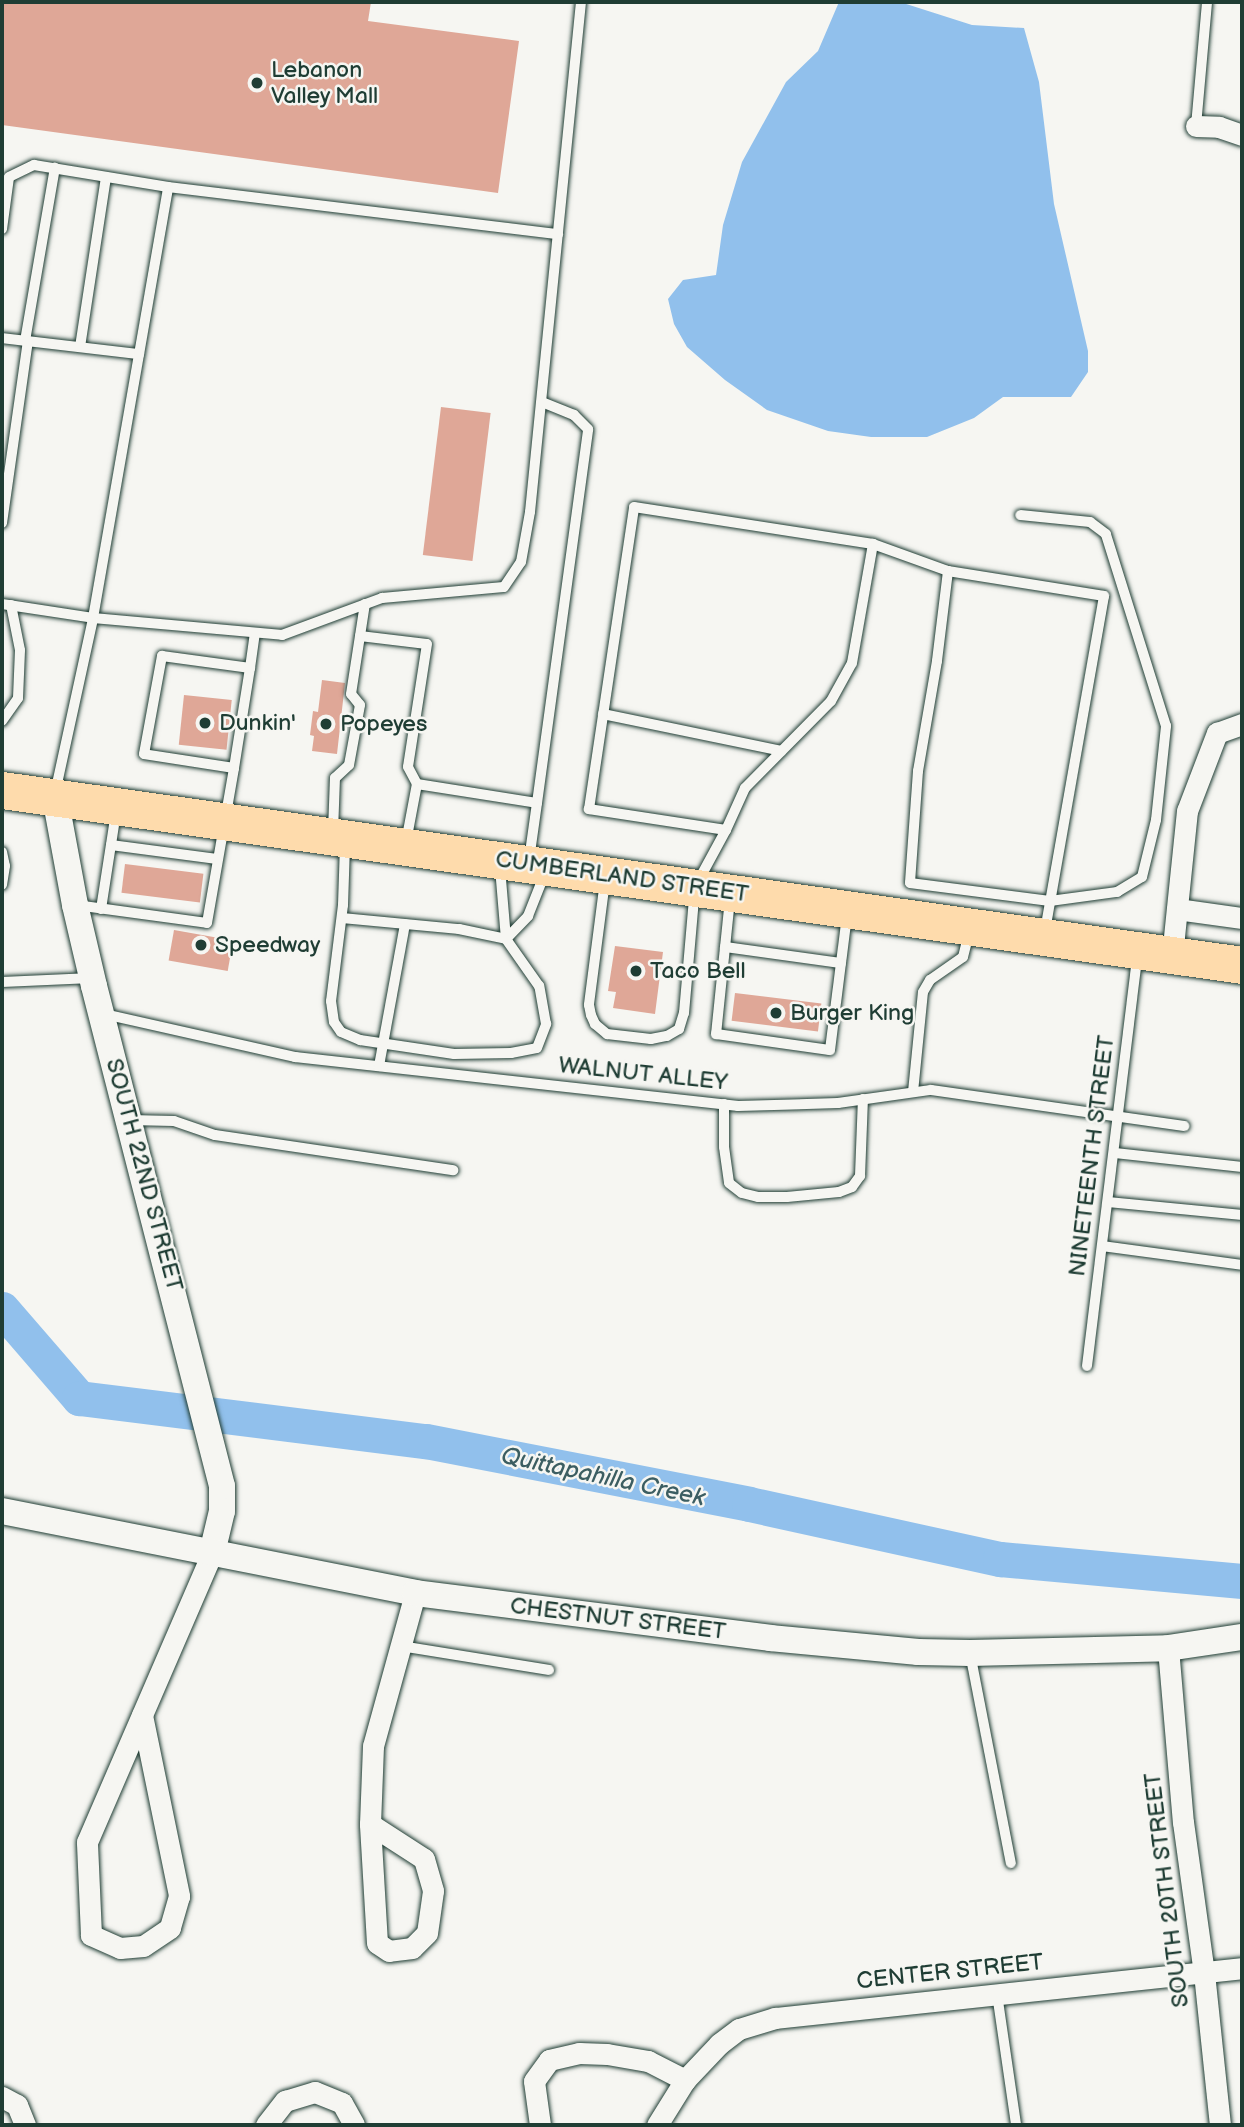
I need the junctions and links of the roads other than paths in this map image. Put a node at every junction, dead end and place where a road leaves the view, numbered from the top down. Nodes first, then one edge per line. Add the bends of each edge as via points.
1 (581, 2) edge
2 (1207, 2) edge
3 (1196, 126) joint
4 (1242, 135) edge
5 (55, 169) junction
6 (106, 177) junction
7 (168, 187) junction
8 (2, 229) edge
9 (558, 234) junction
10 (2, 338) edge
11 (26, 341) junction
12 (80, 347) junction
13 (139, 354) junction
14 (541, 402) junction
15 (1020, 514) dead end
16 (2, 523) edge
17 (873, 544) junction
18 (948, 571) junction
19 (1104, 596) junction
20 (1126, 598) junction
21 (365, 604) junction
22 (6, 605) edge
23 (93, 618) junction
24 (255, 633) junction
25 (360, 636) junction
26 (250, 668) junction
27 (604, 714) junction
28 (2, 721) edge
29 (1242, 724) edge
30 (781, 751) junction
31 (234, 768) junction
32 (416, 784) junction
33 (2, 790) edge
34 (55, 797) junction
35 (537, 803) junction
36 (117, 806) junction
37 (223, 822) junction
38 (726, 830) junction
39 (339, 838) junction
40 (111, 845) junction
41 (405, 847) junction
42 (2, 852) edge
43 (217, 859) junction
44 (525, 863) junction
45 (606, 874) junction
46 (2, 885) edge
47 (695, 887) junction
48 (731, 892) junction
49 (1050, 901) junction
50 (75, 905) junction
51 (101, 909) junction
52 (848, 909) junction
53 (1177, 909) junction
54 (342, 918) junction
55 (1242, 918) edge
56 (405, 924) junction
57 (971, 927) junction
58 (1045, 937) junction
59 (506, 939) junction
60 (725, 947) junction
61 (1155, 953) junction
62 (841, 963) junction
63 (1242, 965) edge
64 (92, 978) junction
65 (2, 982) edge
66 (101, 1014) junction
67 (383, 1044) junction
68 (379, 1066) junction
69 (913, 1092) junction
70 (863, 1099) junction
71 (724, 1104) junction
72 (1119, 1117) junction
73 (129, 1120) junction
74 (1184, 1126) dead end
75 (1115, 1153) junction
76 (1242, 1167) edge
77 (453, 1170) dead end
78 (1108, 1202) junction
79 (1242, 1215) edge
80 (1102, 1246) junction
81 (1242, 1265) edge
82 (1087, 1366) dead end
83 (3, 1515) edge
84 (212, 1553) junction
85 (415, 1593) junction
86 (1242, 1637) edge
87 (401, 1646) junction
88 (1168, 1648) junction
89 (970, 1653) junction
90 (549, 1670) dead end
91 (142, 1715) junction
92 (370, 1824) junction
93 (1011, 1863) dead end
94 (1242, 1968) edge
95 (1205, 1973) junction
96 (997, 1994) junction
97 (685, 2080) junction
98 (2, 2097) edge
99 (25, 2125) edge
100 (266, 2125) edge
101 (354, 2125) edge
102 (540, 2125) edge
103 (657, 2125) edge
104 (1016, 2125) edge
105 (1220, 2125) edge

1 - 9 lane
2 - 3 lane
3 - 4 street
5 - 6 lane
5 - 8 lane via 33,165 9,177
5 - 11 lane
6 - 7 lane
6 - 12 lane
7 - 9 lane
7 - 13 lane
9 - 14 lane
10 - 11 lane
11 - 12 lane
11 - 16 lane
12 - 13 lane
13 - 23 lane
14 - 21 lane via 521,562 505,586 382,598
14 - 35 lane via 574,415 588,429
15 - 20 lane via 1090,522 1106,534
17 - 18 lane
17 - 27 lane via 634,507
17 - 30 lane via 852,663 831,701
18 - 19 lane
18 - 49 lane via 918,771 910,883
19 - 20 lane
19 - 49 lane
20 - 49 lane via 1166,726 1156,820 1142,877 1118,892
21 - 24 lane via 282,635
21 - 25 lane
22 - 23 lane
22 - 28 lane via 20,650 18,698
23 - 24 lane
23 - 34 lane
24 - 26 lane
25 - 32 lane via 427,644 408,767
25 - 39 lane via 351,694 359,705 349,765 335,779
26 - 31 lane
26 - 31 lane via 162,656 144,754
27 - 30 lane
27 - 38 lane via 590,809
29 - 53 street via 1217,733 1187,811
30 - 38 lane via 745,788
31 - 37 lane
32 - 35 lane
32 - 41 lane
33 - 34 highway, CUMBERLAND STREET
34 - 36 highway, CUMBERLAND STREET
34 - 50 street, SOUTH 22ND STREET
35 - 44 lane
36 - 37 highway, CUMBERLAND STREET
36 - 40 lane
37 - 39 highway, CUMBERLAND STREET
37 - 43 lane
38 - 47 lane
39 - 41 highway, CUMBERLAND STREET
39 - 54 lane
40 - 43 lane
40 - 51 lane
41 - 44 highway, CUMBERLAND STREET
42 - 46 lane
43 - 51 lane via 207,923
44 - 45 highway, CUMBERLAND STREET
44 - 59 lane
44 - 59 lane via 528,916
45 - 47 highway, CUMBERLAND STREET
45 - 47 lane via 590,1004 595,1024 607,1034 621,1037 651,1039 679,1029
47 - 48 highway, CUMBERLAND STREET
48 - 52 highway, CUMBERLAND STREET
48 - 60 lane
49 - 58 lane
50 - 51 lane
50 - 64 street, SOUTH 22ND STREET
52 - 57 highway, CUMBERLAND STREET
52 - 62 lane
53 - 55 street
53 - 61 street
54 - 56 lane
54 - 67 lane via 331,1014 341,1032
56 - 59 lane
56 - 67 lane
57 - 58 highway, CUMBERLAND STREET
57 - 69 lane via 963,957 930,980 923,992
58 - 61 highway, CUMBERLAND STREET
59 - 67 lane via 539,986 546,1024 537,1048 454,1054
60 - 62 lane
60 - 62 lane via 716,1034 830,1050
61 - 63 highway, CUMBERLAND STREET
61 - 72 lane, NINETEENTH STREET
64 - 65 lane
64 - 66 street, SOUTH 22ND STREET
66 - 68 lane, WALNUT ALLEY via 295,1056
66 - 73 street, SOUTH 22ND STREET
67 - 68 lane
68 - 71 lane, WALNUT ALLEY
69 - 70 lane, WALNUT ALLEY
69 - 72 lane, WALNUT ALLEY via 931,1090
70 - 71 lane, WALNUT ALLEY
70 - 71 lane via 860,1176 852,1187 787,1197 758,1197 729,1183
72 - 74 lane, WALNUT ALLEY
72 - 75 lane, NINETEENTH STREET
73 - 77 lane via 174,1121 215,1135
73 - 84 street, SOUTH 22ND STREET via 222,1486 222,1511
75 - 76 lane
75 - 78 lane, NINETEENTH STREET
78 - 79 lane
78 - 80 lane, NINETEENTH STREET
80 - 81 lane
80 - 82 lane, NINETEENTH STREET
83 - 84 street, CHESTNUT STREET
84 - 85 street, CHESTNUT STREET
84 - 91 street
85 - 87 street
85 - 89 street, CHESTNUT STREET via 770,1638
86 - 88 street, CHESTNUT STREET
87 - 90 lane
87 - 92 street via 373,1746
88 - 89 street, CHESTNUT STREET
88 - 95 street, SOUTH 20TH STREET via 1183,1822
89 - 93 lane
91 - 91 street via 179,1896 170,1928 143,1946 120,1948 92,1935 87,1842
92 - 92 street via 377,1943 388,1951 412,1948 427,1933 433,1891 424,1859
94 - 95 street, CENTER STREET
95 - 96 street, CENTER STREET
95 - 105 street, SOUTH 20TH STREET
96 - 97 street, CENTER STREET via 775,2018 739,2029
96 - 104 lane
97 - 102 street via 648,2061 607,2054 579,2053 549,2060 534,2081
97 - 103 street, CENTER STREET
98 - 99 street via 17,2105
100 - 101 street via 285,2101 315,2092 342,2103

